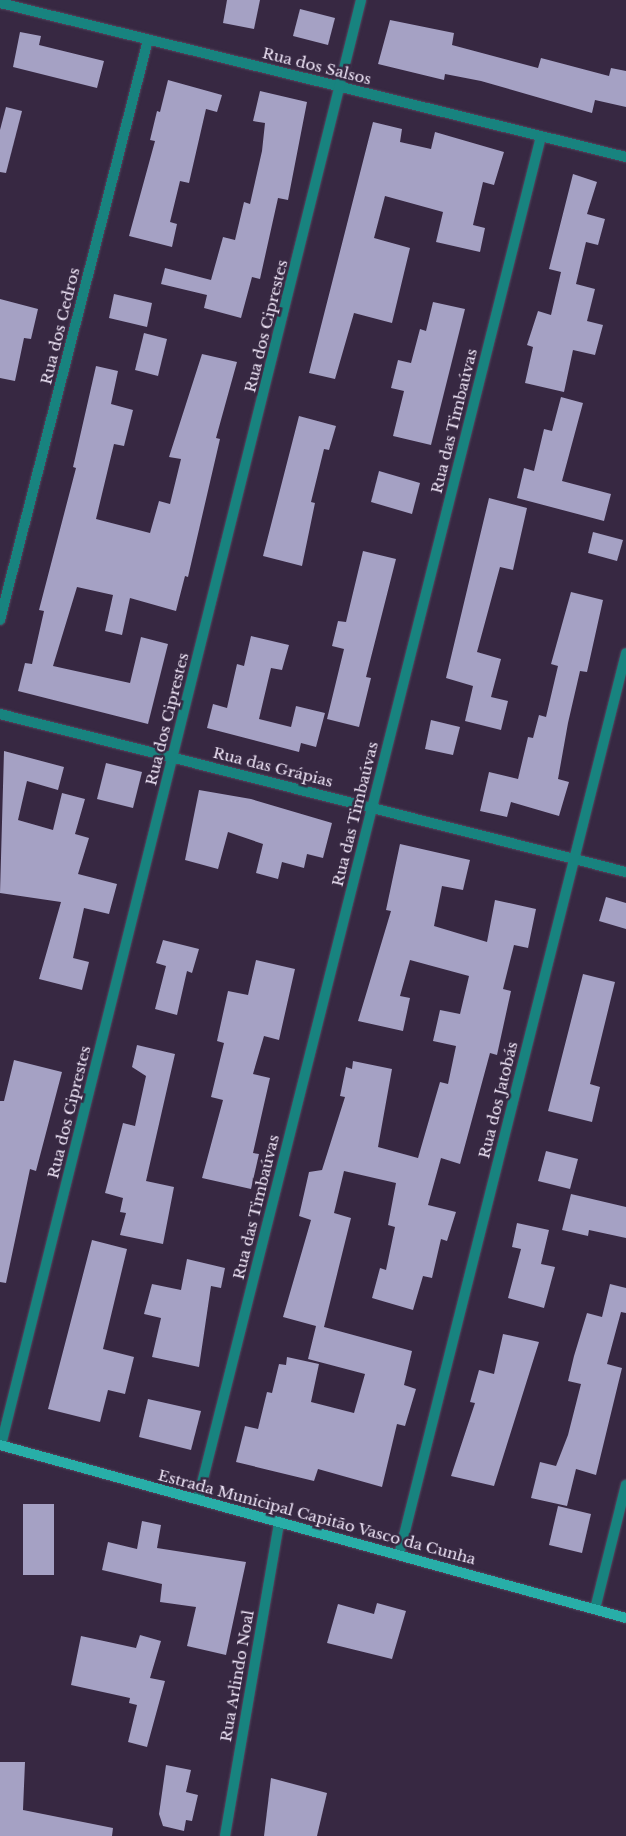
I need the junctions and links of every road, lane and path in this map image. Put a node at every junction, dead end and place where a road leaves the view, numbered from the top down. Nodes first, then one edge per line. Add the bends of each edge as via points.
1 (361, 0) edge
2 (0, 3) edge
3 (148, 40) junction
4 (341, 87) junction
5 (541, 136) junction
6 (626, 157) edge
7 (0, 620) edge
8 (626, 653) edge
9 (0, 714) edge
10 (173, 758) junction
11 (372, 808) junction
12 (574, 858) junction
13 (626, 872) edge
14 (0, 1445) edge
15 (626, 1485) edge
16 (198, 1499) junction
17 (279, 1522) junction
18 (399, 1555) junction
19 (595, 1609) junction
20 (626, 1618) edge
21 (225, 1836) edge

1 - 4 street, Rua dos Ciprestes
2 - 3 street, Rua dos Salsos
3 - 4 street, Rua dos Salsos
3 - 7 street, Rua dos Cedros
4 - 5 street, Rua dos Salsos
4 - 10 street, Rua dos Ciprestes
5 - 6 street, Rua dos Salsos
5 - 11 street, Rua das Timbaúvas
8 - 12 street, Rua dos Jatobás
9 - 10 street, Rua das Grápias
10 - 11 street, Rua das Grápias
10 - 14 street, Rua dos Ciprestes
11 - 12 street, Rua das Grápias
11 - 16 street, Rua das Timbaúvas
12 - 13 street, Rua das Grápias
12 - 18 street, Rua dos Jatobás
14 - 16 main road, Estrada Municipal Capitão Vasco da Cunha
15 - 19 street
16 - 17 main road, Estrada Municipal Capitão Vasco da Cunha
17 - 18 main road, Estrada Municipal Capitão Vasco da Cunha
17 - 21 street, Rua Arlindo Noal
18 - 19 main road, Estrada Municipal Capitão Vasco da Cunha
19 - 20 main road, Estrada Municipal Capitão Vasco da Cunha

